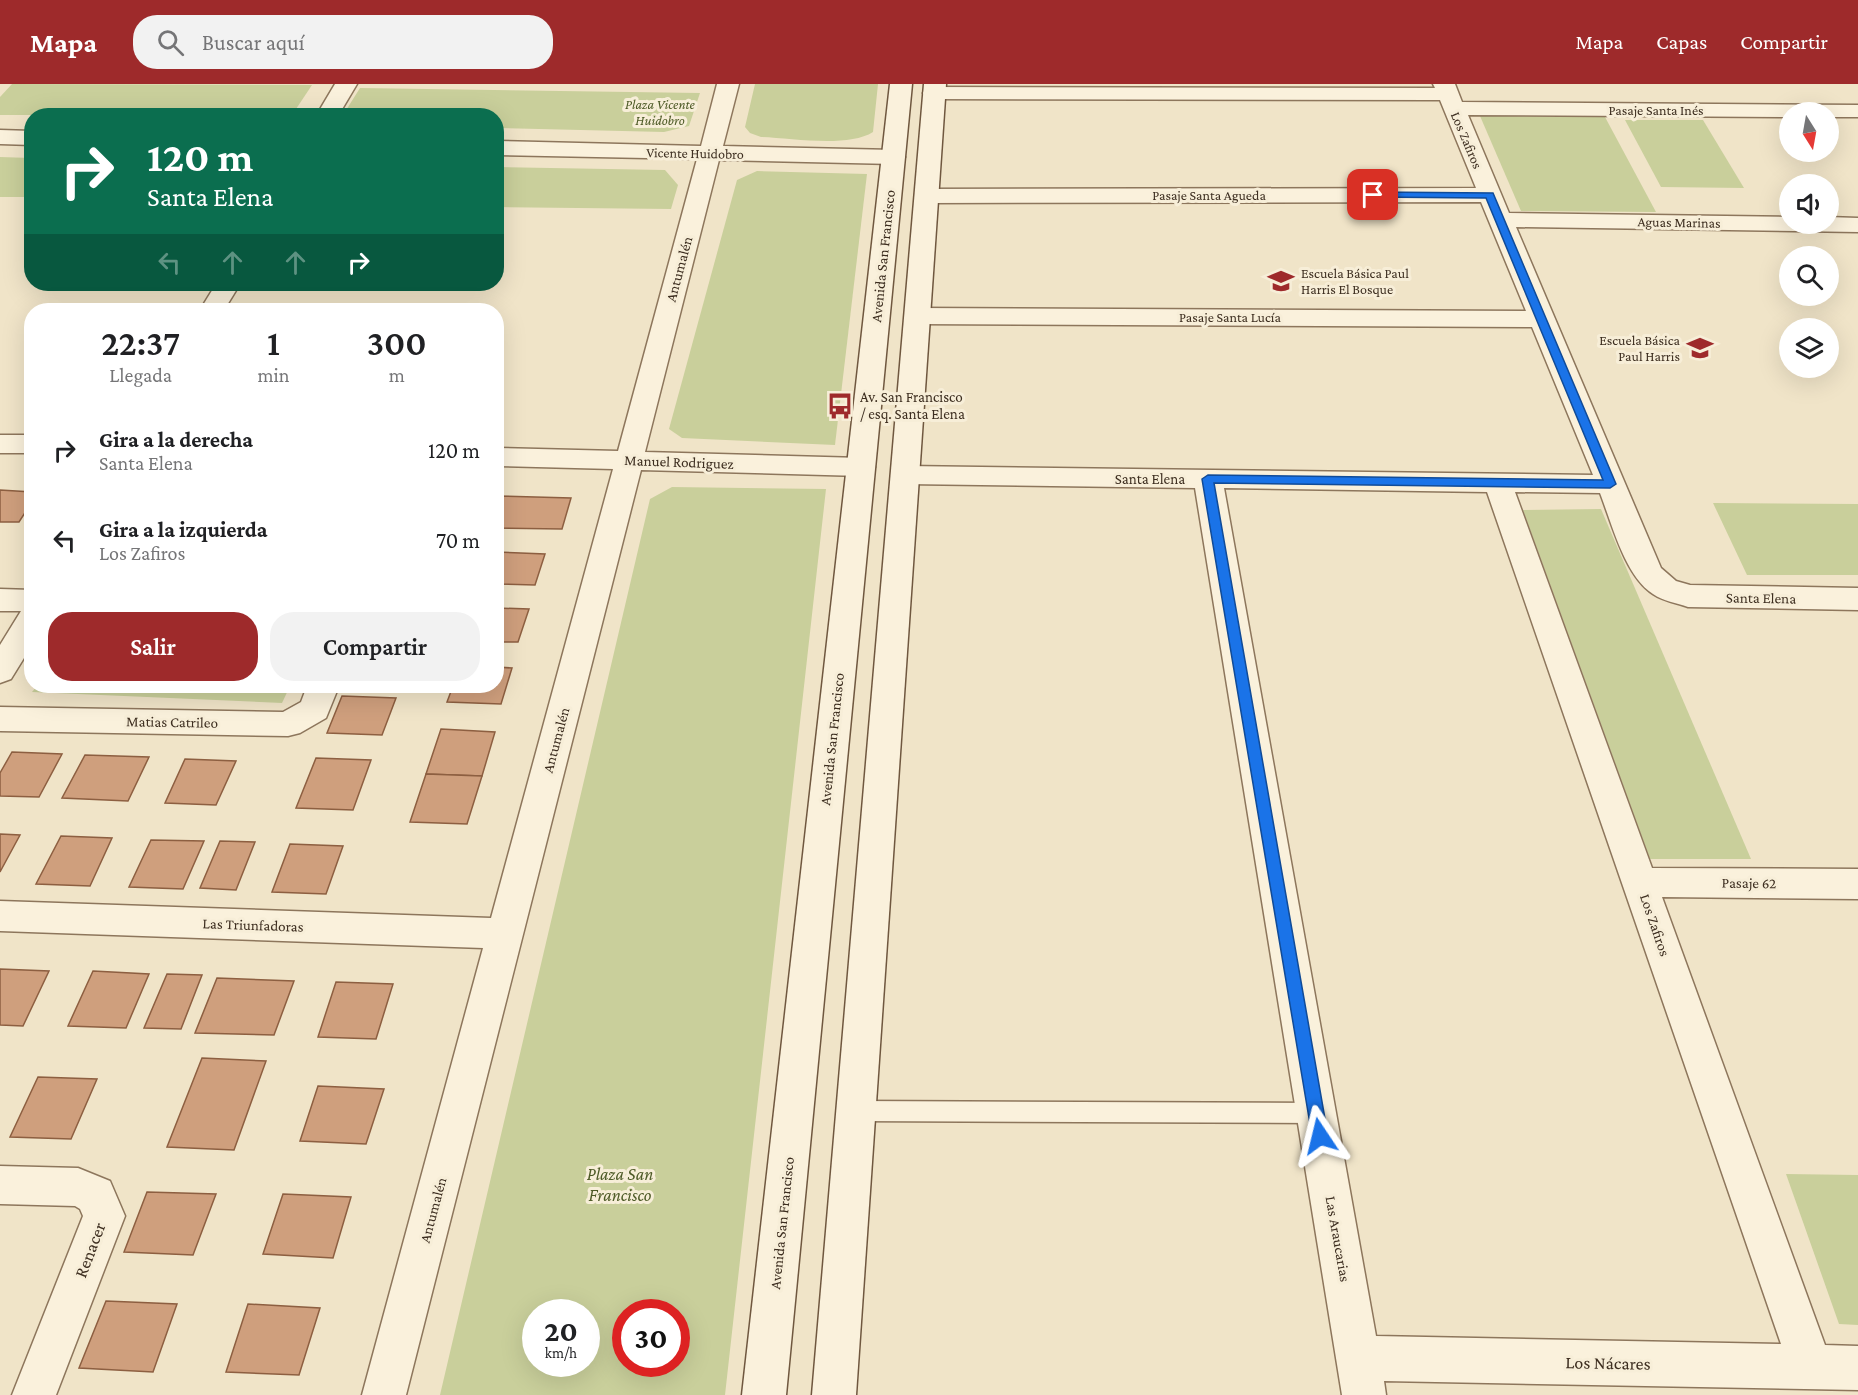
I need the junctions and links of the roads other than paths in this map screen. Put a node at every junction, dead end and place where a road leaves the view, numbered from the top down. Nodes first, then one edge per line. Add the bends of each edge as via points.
1 (346, 84) edge
2 (728, 84) edge
3 (901, 84) edge
4 (934, 88) edge
5 (1449, 95) edge
6 (332, 108) edge
7 (1858, 111) edge
8 (0, 137) edge
9 (24, 138) edge
10 (504, 148) edge
11 (710, 153) junction
12 (894, 157) junction
13 (1490, 195) junction
14 (927, 196) junction
15 (1500, 220) junction
16 (1858, 225) edge
17 (918, 316) junction
18 (1542, 319) junction
19 (0, 444) edge
20 (24, 444) edge
21 (504, 457) edge
22 (629, 461) junction
23 (861, 467) junction
24 (906, 475) junction
25 (1208, 479) junction
26 (1498, 483) junction
27 (1610, 484) junction
28 (1665, 588) joint
29 (1858, 599) edge
30 (0, 600) edge
31 (24, 601) edge
32 (24, 631) edge
33 (0, 671) edge
34 (321, 693) edge
35 (0, 719) edge
36 (1640, 882) junction
37 (1858, 884) edge
38 (0, 916) edge
39 (505, 934) junction
40 (857, 1111) junction
41 (1316, 1113) junction
42 (0, 1185) edge
43 (1811, 1366) junction
44 (1858, 1368) edge
45 (1361, 1377) edge
46 (34, 1395) edge
47 (384, 1395) edge
48 (764, 1395) edge
49 (834, 1395) edge

1 - 6 street
2 - 11 street, Antumalén
3 - 12 street, Avenida San Francisco
4 - 5 street, Pasaje Santa Inés
4 - 14 street
5 - 7 street, Pasaje Santa Inés
5 - 13 street, Los Zafiros
8 - 9 street
10 - 11 street, Vicente Huidobro
11 - 12 street, Vicente Huidobro
11 - 22 street, Antumalén
12 - 23 street, Avenida San Francisco
13 - 14 street, Pasaje Santa Agueda
13 - 15 street, Los Zafiros
14 - 17 street
15 - 16 street, Aguas Marinas
15 - 18 street, Los Zafiros
17 - 18 street, Pasaje Santa Lucía
17 - 24 street
18 - 27 street, Los Zafiros
19 - 20 street
21 - 22 street, Manuel Rodriguez
22 - 23 street, Manuel Rodriguez
22 - 39 street, Antumalén
23 - 48 street, Avenida San Francisco
24 - 25 street, Santa Elena
24 - 40 street
25 - 26 street, Santa Elena
25 - 41 street, Las Araucarias
26 - 27 street, Santa Elena
26 - 36 street, Los Zafiros
27 - 28 street, Los Zafiros via 1648,574
28 - 29 street, Santa Elena via 1700,597
30 - 31 street
32 - 33 street
34 - 35 street, Matias Catrileo via 315,709 288,724
36 - 37 street, Pasaje 62
36 - 43 street, Los Zafiros
38 - 39 street, Las Triunfadoras
39 - 47 street, Antumalén
40 - 41 lane
40 - 49 street
41 - 45 street, Las Araucarias
42 - 46 street, Renacer via 78,1187 95,1196 104,1216
43 - 44 street, Los Nácares
43 - 45 street, Los Nácares

